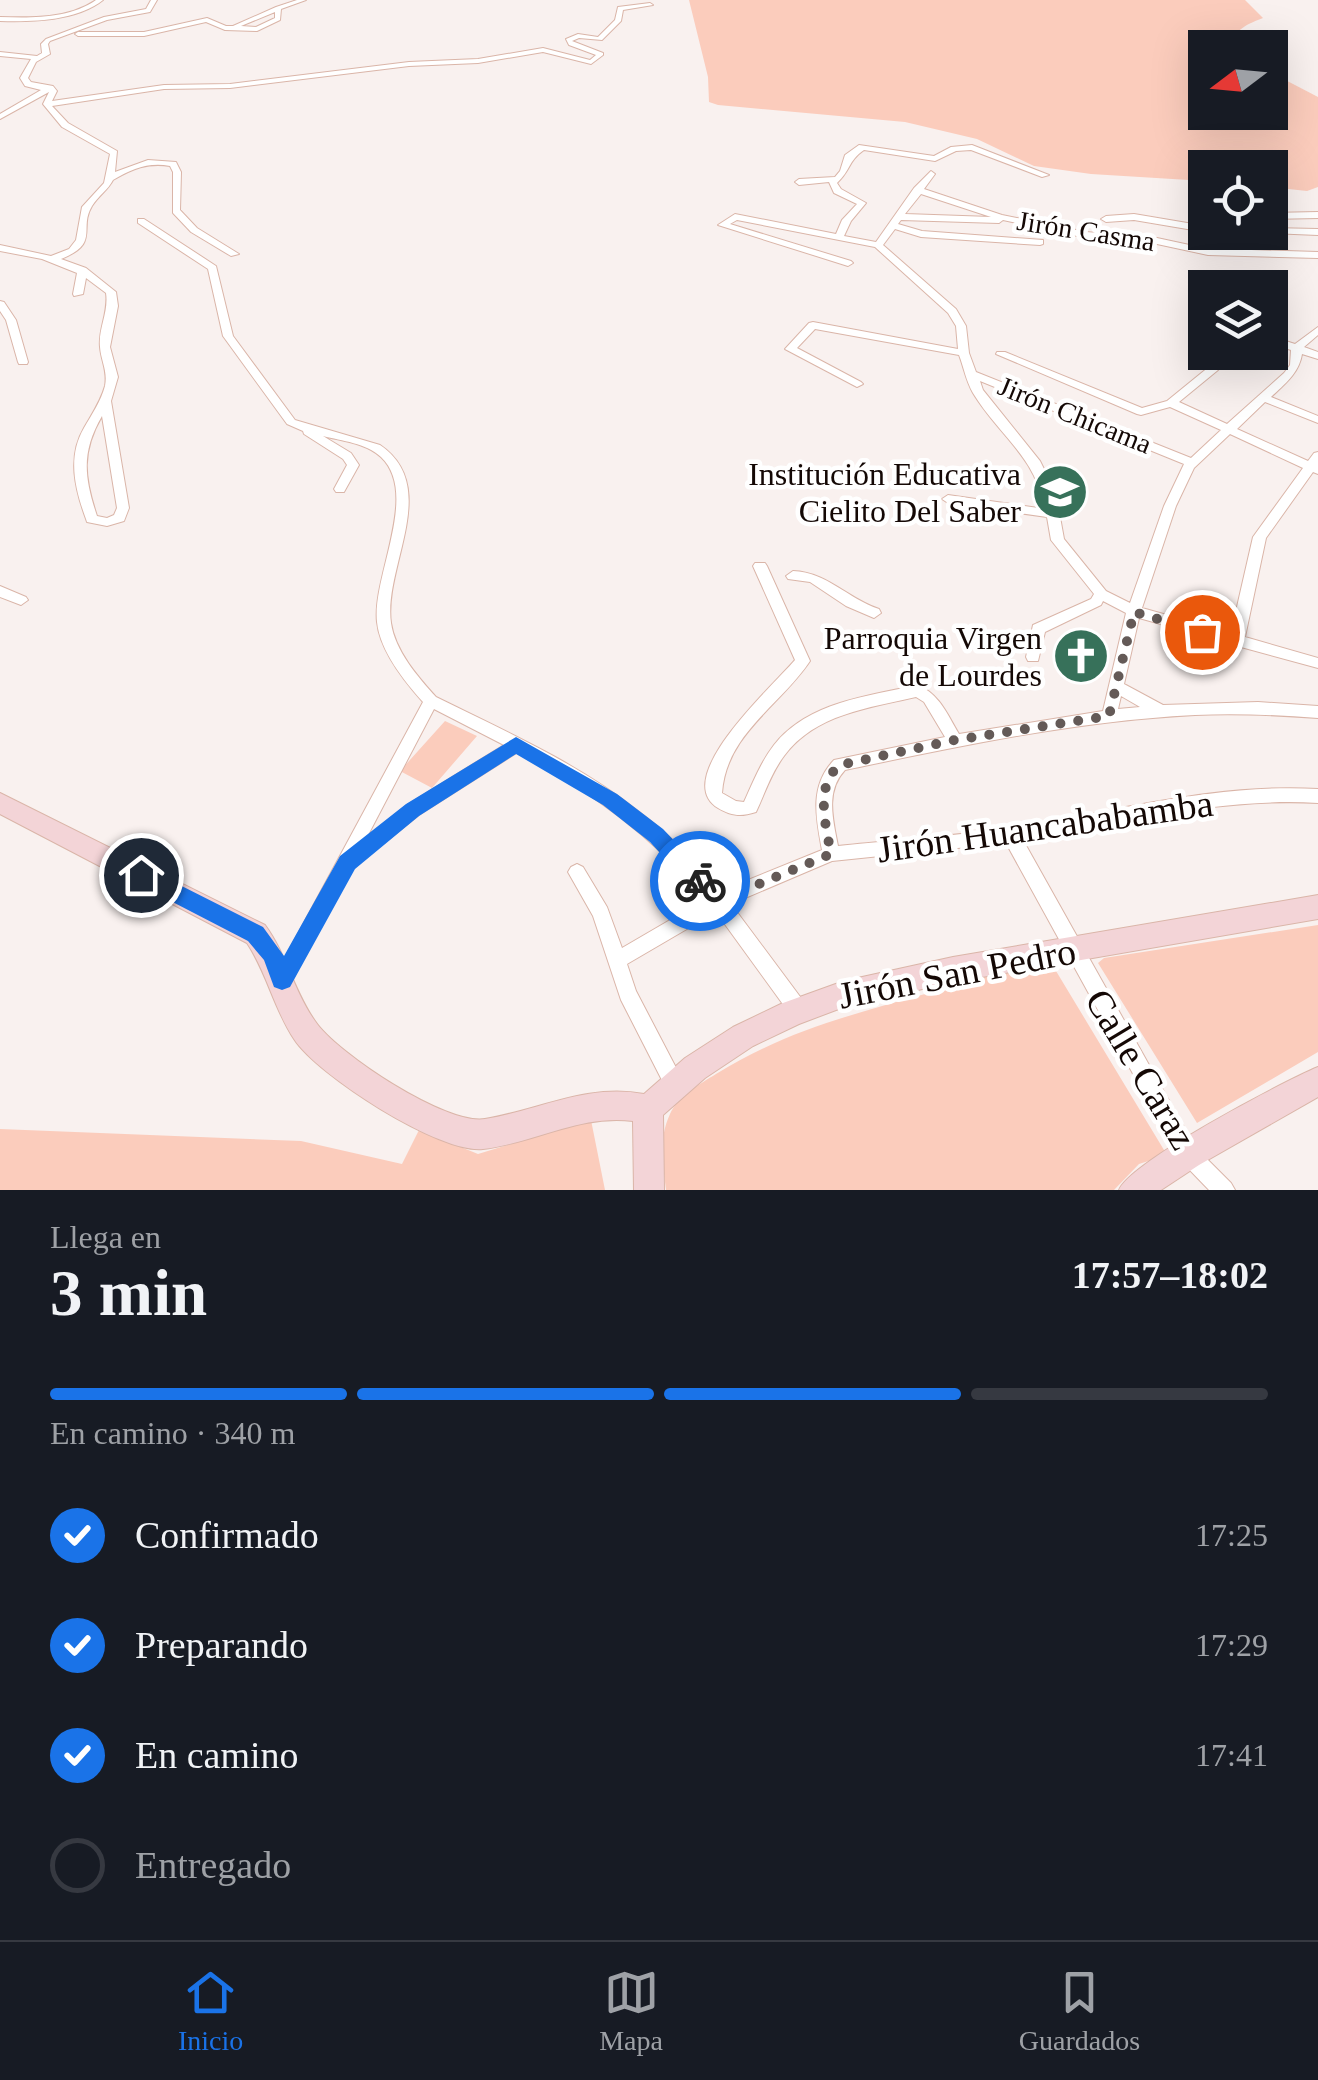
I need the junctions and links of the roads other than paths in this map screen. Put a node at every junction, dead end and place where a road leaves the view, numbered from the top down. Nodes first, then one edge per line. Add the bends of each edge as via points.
1 (100, 0) edge
2 (154, 0) edge
3 (302, 0) edge
4 (650, 5) dead end
5 (0, 19) edge
6 (44, 46) junction
7 (0, 54) edge
8 (38, 58) junction
9 (50, 88) junction
10 (48, 104) junction
11 (0, 117) edge
12 (930, 174) dead end
13 (1045, 175) dead end
14 (110, 178) junction
15 (834, 179) junction
16 (799, 182) dead end
17 (917, 190) junction
18 (1318, 215) edge
19 (1288, 216) edge
20 (1106, 219) dead end
21 (1010, 220) junction
22 (142, 221) dead end
23 (897, 221) junction
24 (1188, 226) edge
25 (1288, 231) edge
26 (1298, 231) junction
27 (1318, 232) edge
28 (838, 237) junction
29 (1040, 242) dead end
30 (878, 246) junction
31 (0, 248) edge
32 (1245, 250) edge
33 (234, 254) dead end
34 (1248, 254) junction
35 (1316, 255) edge
36 (54, 258) junction
37 (848, 262) dead end
38 (83, 270) junction
39 (78, 294) dead end
40 (0, 304) edge
41 (1318, 330) edge
42 (1288, 345) edge
43 (1298, 348) junction
44 (964, 353) junction
45 (1001, 354) dead end
46 (1318, 356) edge
47 (24, 362) dead end
48 (1212, 370) edge
49 (970, 373) junction
50 (857, 384) dead end
51 (1264, 398) junction
52 (106, 402) junction
53 (1171, 403) junction
54 (1318, 420) edge
55 (306, 430) junction
56 (1230, 431) junction
57 (1192, 462) junction
58 (1315, 464) edge
59 (340, 489) dead end
60 (948, 498) dead end
61 (1055, 514) junction
62 (760, 566) dead end
63 (793, 576) dead end
64 (0, 592) edge
65 (1101, 594) junction
66 (20, 600) dead end
67 (874, 612) dead end
68 (1134, 612) junction
69 (1236, 643) junction
70 (1033, 656) dead end
71 (1318, 663) edge
72 (1116, 686) junction
73 (431, 701) junction
74 (1158, 711) junction
75 (1318, 712) edge
76 (1109, 716) junction
77 (955, 740) junction
78 (516, 745) junction
79 (1318, 796) edge
80 (0, 803) edge
81 (1010, 836) junction
82 (831, 854) junction
83 (348, 862) junction
84 (577, 872) dead end
85 (718, 901) junction
86 (1318, 907) edge
87 (1071, 950) junction
88 (617, 960) junction
89 (282, 980) junction
90 (797, 1008) junction
91 (1318, 1081) edge
92 (674, 1082) junction
93 (648, 1108) junction
94 (1188, 1154) junction
95 (649, 1190) edge
96 (1134, 1190) edge
97 (1224, 1190) edge

1 - 5 street via 40,20
2 - 6 street via 148,11 88,24
3 - 6 street via 278,8 278,18 262,28 200,20 144,34 88,32
4 - 10 street via 620,8 618,21 600,39 568,40 601,54 591,62 543,50
6 - 8 street via 48,50
7 - 8 street
8 - 9 street via 25,82
9 - 10 street
9 - 11 street
10 - 14 street via 65,125 114,153
12 - 17 street
13 - 15 street via 981,148 962,147 935,159 872,147 855,150
14 - 33 street via 131,165 169,162 177,172 176,211
14 - 36 street via 86,207 82,240
15 - 16 street
15 - 28 street via 838,191 862,204
17 - 21 street, Jirón Casma
17 - 23 street
18 - 19 street
20 - 24 street
21 - 23 street
21 - 34 street, Jirón Casma
22 - 55 street via 213,268 228,336 291,422
23 - 29 street via 920,234
23 - 30 street
25 - 26 street
26 - 27 street
26 - 35 street
28 - 30 street
28 - 37 street via 735,217 723,226
30 - 44 street, Jirón Chicama via 952,311
31 - 36 street
32 - 34 street
34 - 35 street, Jirón Casma
36 - 38 street
38 - 39 street
38 - 52 street via 113,298
40 - 47 street
41 - 43 street
42 - 43 street
43 - 46 street
43 - 51 street via 1295,365
44 - 49 street, Jirón Chicama
44 - 50 street via 814,325 790,349
45 - 53 street via 1140,412
48 - 53 street
49 - 57 street, Jirón Chicama
49 - 61 street via 1034,462
51 - 54 street
51 - 56 street
52 - 52 street via 80,445 89,511 92,519 106,522 119,518 123,508
53 - 56 street
55 - 59 street via 347,456 352,465
55 - 73 street via 376,449 393,464 400,518 383,616 386,634
56 - 57 street
56 - 58 street
57 - 68 street
58 - 69 street via 1260,536
60 - 61 street
61 - 65 street via 1058,540
62 - 77 street via 803,660 749,716 712,782 714,796 727,806 750,807 785,739 841,708 918,691
63 - 67 street via 815,576 843,599
64 - 66 street
65 - 68 street
65 - 70 street via 1038,629
68 - 69 street
68 - 72 street
69 - 71 street
72 - 74 street
72 - 76 street
73 - 78 street
73 - 83 street
74 - 75 street via 1260,706
74 - 76 street
76 - 77 street
77 - 82 street via 831,772 824,787
78 - 83 street via 412,810
78 - 85 street via 610,800 656,836
79 - 81 street, Jirón Huancababamba via 1176,806
80 - 89 main road via 256,934
81 - 82 street, Jirón Huancababamba
81 - 87 street, Calle Caraz
82 - 85 street, Jirón Huancababamba
83 - 89 street
84 - 88 street via 601,912
85 - 88 street, Jirón Huancababamba
85 - 90 street
86 - 87 main road, Jirón San Pedro
87 - 90 main road, Jirón San Pedro via 896,978
87 - 94 street, Calle Caraz
88 - 92 street
89 - 93 main road via 312,1043 343,1069 434,1120 476,1135 598,1104
90 - 92 main road, Jirón San Pedro
91 - 94 main road
92 - 93 main road, Jirón San Pedro
93 - 95 main road
94 - 96 main road
94 - 97 street, Calle Caraz

